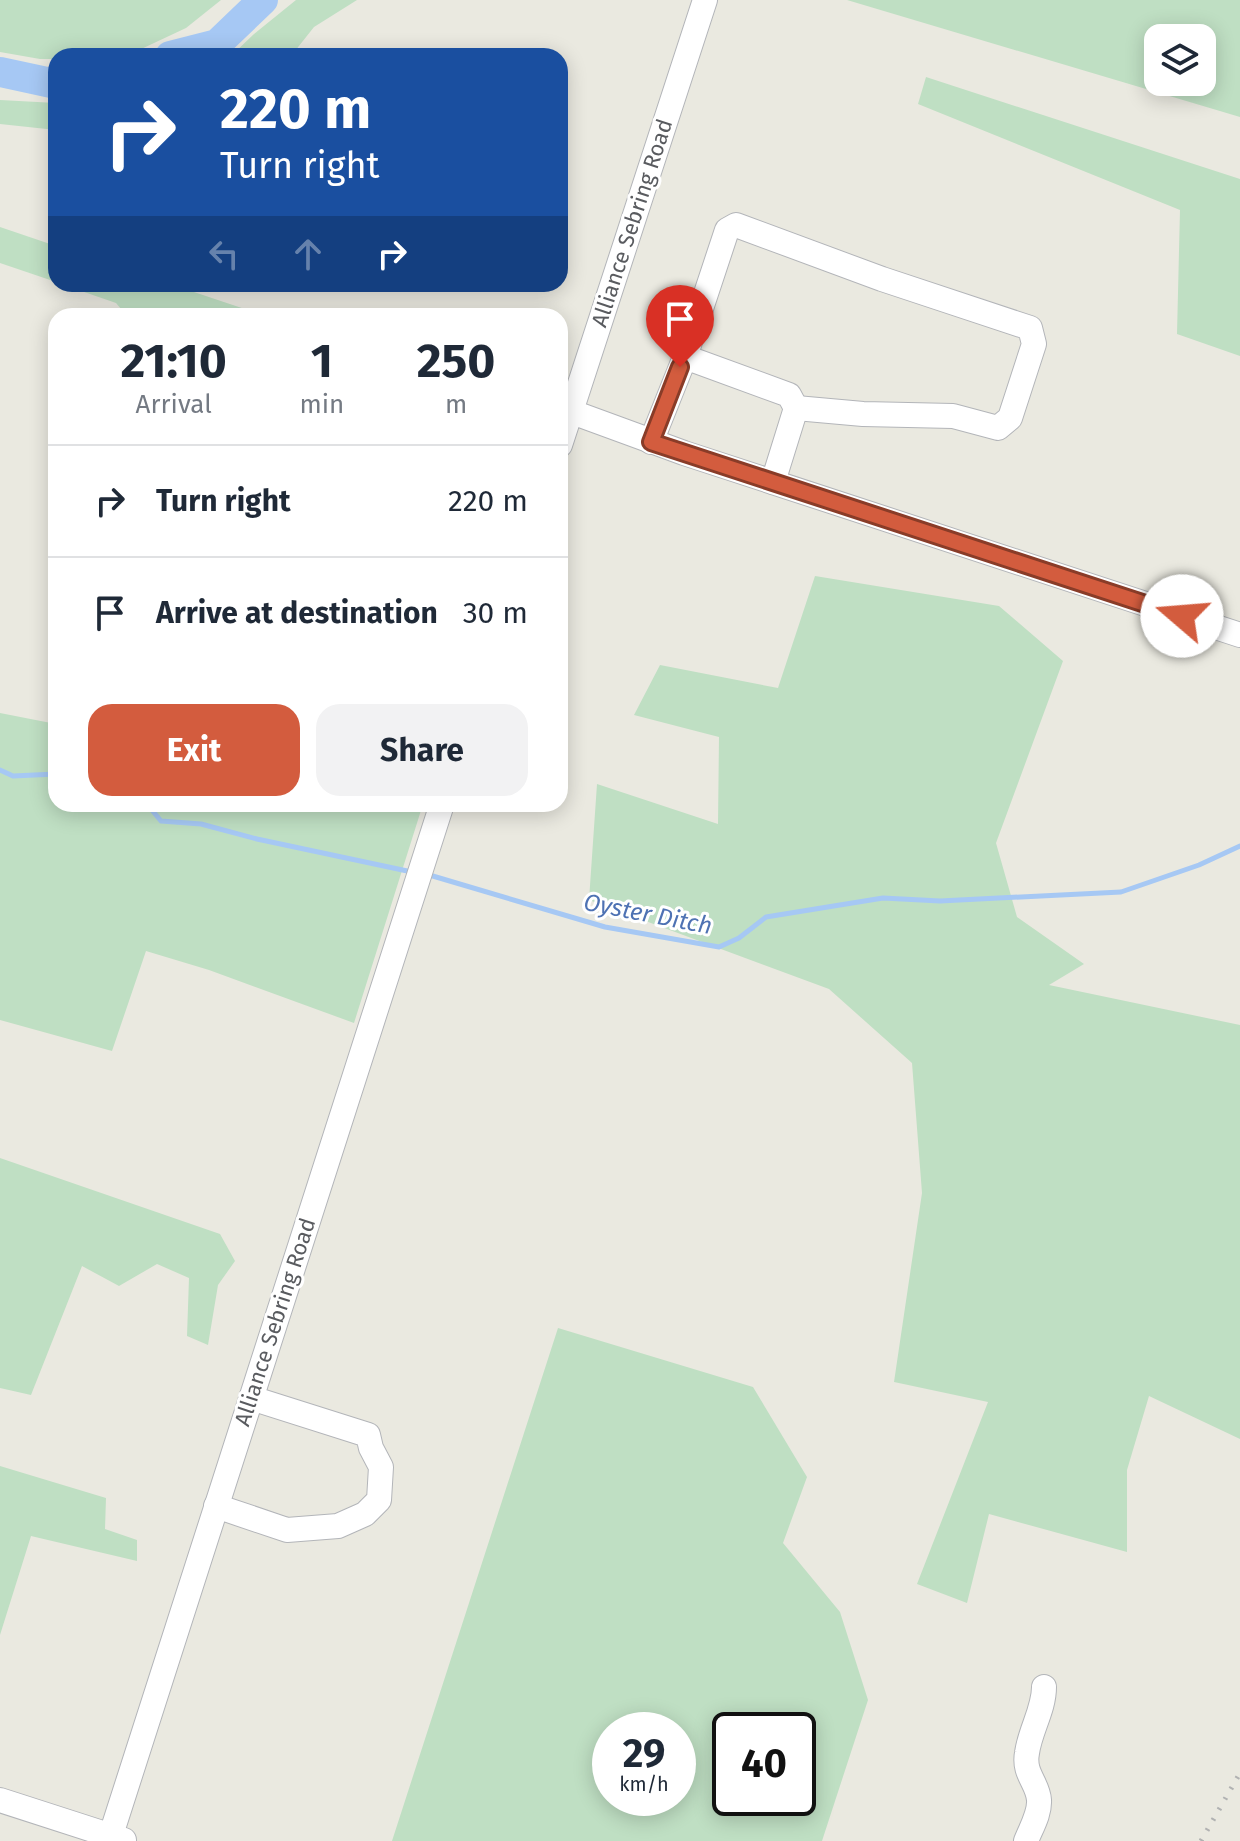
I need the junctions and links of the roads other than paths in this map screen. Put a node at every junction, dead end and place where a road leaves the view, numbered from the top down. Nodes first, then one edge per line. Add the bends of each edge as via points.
1 (705, 0) edge
2 (685, 357) junction
3 (796, 408) junction
4 (572, 412) junction
5 (568, 423) edge
6 (651, 442) junction
7 (773, 482) junction
8 (1240, 635) edge
9 (439, 812) edge
10 (251, 1398) junction
11 (216, 1506) junction
12 (1044, 1687) dead end
13 (0, 1800) edge
14 (116, 1839) edge
15 (1026, 1841) edge

1 - 4 street, Alliance Sebring Road
2 - 3 street via 789,395
2 - 3 street via 727,230 736,225 1030,328 1034,344 1010,418 998,428 953,416
2 - 6 street
3 - 7 street
4 - 5 street, Alliance Sebring Road
4 - 6 street
6 - 7 street
7 - 8 street
9 - 10 street, Alliance Sebring Road
10 - 11 street, Alliance Sebring Road
10 - 11 street via 368,1435 381,1467 379,1500 365,1514 338,1526 287,1530
11 - 14 street, Alliance Sebring Road
12 - 15 street via 1026,1756 1040,1802
13 - 14 street

